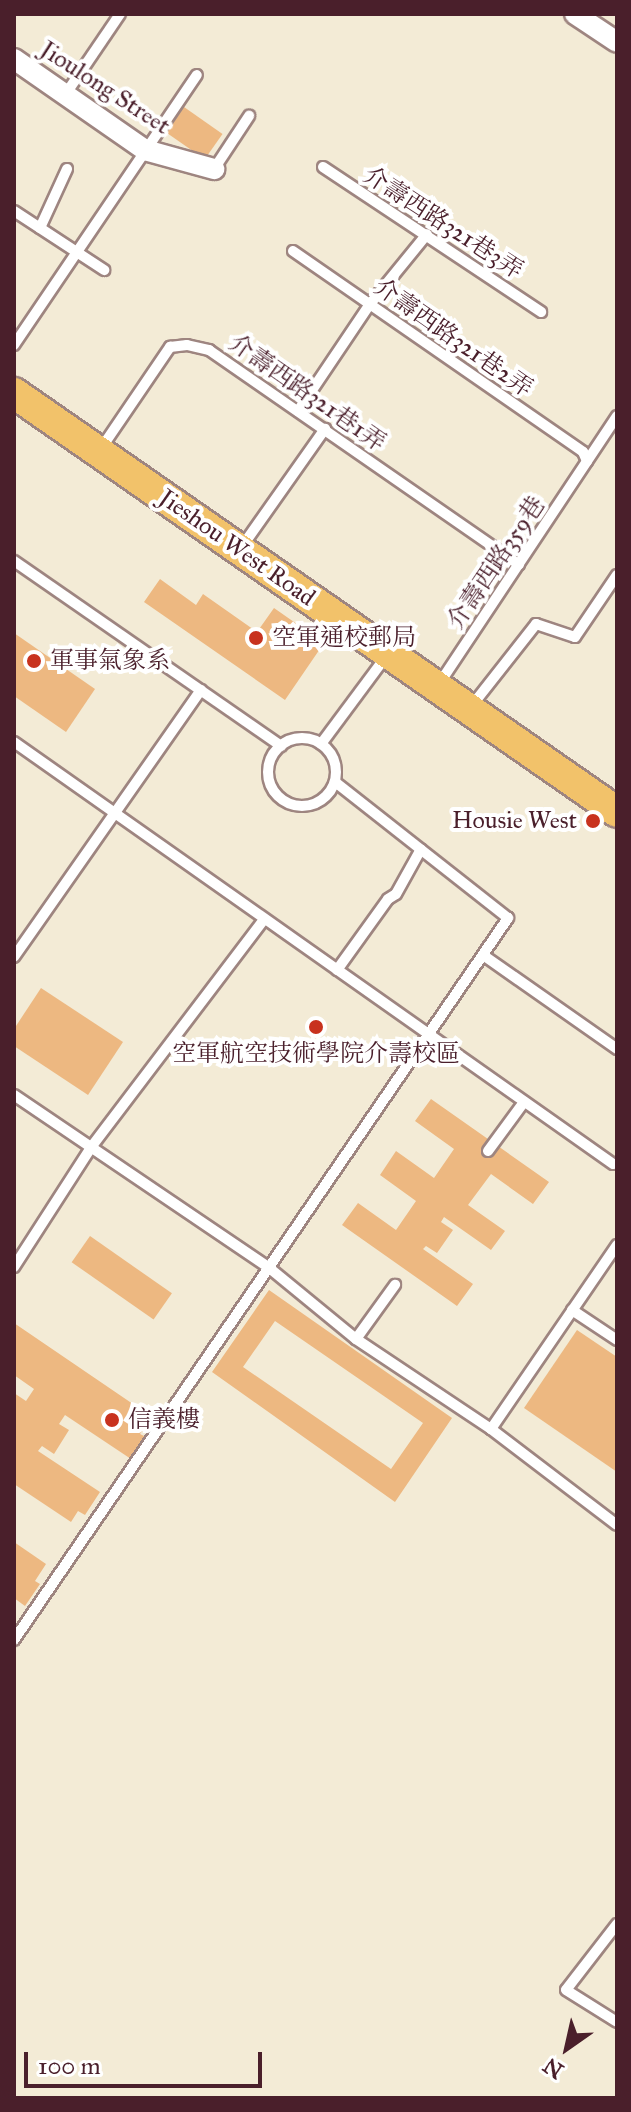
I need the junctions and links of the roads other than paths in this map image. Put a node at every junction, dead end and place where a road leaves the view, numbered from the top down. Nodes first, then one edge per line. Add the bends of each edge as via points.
1 (120, 14) edge
2 (575, 14) edge
3 (617, 42) edge
4 (14, 59) edge
5 (197, 75) dead end
6 (65, 95) junction
7 (249, 116) dead end
8 (145, 150) junction
9 (323, 167) dead end
10 (67, 169) dead end
11 (214, 169) joint
12 (14, 211) edge
13 (40, 228) junction
14 (427, 234) junction
15 (293, 251) dead end
16 (76, 252) junction
17 (104, 270) dead end
18 (370, 304) junction
19 (541, 312) dead end
20 (14, 345) edge
21 (14, 393) edge
22 (298, 411) junction
23 (617, 416) edge
24 (325, 429) junction
25 (98, 452) junction
26 (587, 461) junction
27 (240, 550) junction
28 (14, 561) edge
29 (519, 565) junction
30 (617, 575) edge
31 (388, 653) junction
32 (437, 687) junction
33 (201, 690) junction
34 (469, 709) junction
35 (14, 742) edge
36 (321, 744) junction
37 (281, 746) junction
38 (335, 782) junction
39 (617, 812) edge
40 (115, 814) junction
41 (421, 849) junction
42 (264, 919) junction
43 (483, 955) junction
44 (14, 957) edge
45 (337, 970) junction
46 (428, 1035) junction
47 (617, 1049) edge
48 (14, 1095) edge
49 (524, 1102) junction
50 (92, 1146) junction
51 (488, 1151) dead end
52 (613, 1164) dead end
53 (617, 1245) edge
54 (267, 1266) junction
55 (14, 1267) edge
56 (395, 1285) dead end
57 (572, 1310) junction
58 (356, 1339) junction
59 (617, 1340) edge
60 (491, 1429) junction
61 (617, 1525) edge
62 (14, 1640) edge
63 (617, 1924) edge
64 (617, 2022) edge

1 - 6 lane
2 - 3 street
4 - 6 street, Jioulong Street
5 - 8 lane
6 - 8 street, Jioulong Street
7 - 11 lane
8 - 11 street, Jioulong Street
8 - 16 lane
9 - 14 lane, 介壽西路321巷3弄
10 - 13 lane
12 - 13 lane
13 - 16 lane
14 - 18 lane
14 - 19 lane, 介壽西路321巷3弄
15 - 18 lane, 介壽西路321巷2弄
16 - 17 lane
16 - 20 lane
18 - 22 lane
18 - 26 lane, 介壽西路321巷2弄 via 583,452
21 - 25 main road, Jieshou West Road
22 - 24 lane, 介壽西路321巷1弄
22 - 25 lane, 介壽西路321巷1弄 via 209,350 176,345 164,353
23 - 26 lane, 介壽西路359巷
24 - 27 lane
24 - 29 lane, 介壽西路321巷1弄
25 - 27 main road, Jieshou West Road
26 - 29 lane, 介壽西路359巷
27 - 31 main road, Jieshou West Road
28 - 33 lane
29 - 32 lane, 介壽西路359巷
30 - 34 lane via 575,637 536,624
31 - 32 main road, Jieshou West Road
31 - 36 lane
32 - 34 main road, Jieshou West Road
33 - 37 lane
33 - 40 lane
34 - 39 main road, Jieshou West Road
35 - 40 lane
36 - 37 lane via 301,738
36 - 38 lane via 334,761
37 - 38 lane via 269,765 279,797 312,805
38 - 41 lane
40 - 42 lane
40 - 44 lane
41 - 43 lane via 508,918
41 - 45 lane via 396,894
42 - 45 lane
42 - 50 lane
43 - 46 lane
43 - 47 lane
45 - 46 lane
46 - 49 lane
46 - 54 lane
48 - 50 lane
49 - 51 lane
49 - 52 lane
50 - 54 lane
50 - 55 lane
53 - 57 lane
54 - 58 lane
54 - 62 lane
56 - 58 lane
57 - 59 lane
57 - 60 lane
58 - 60 lane
60 - 61 lane
63 - 64 lane via 566,1990

